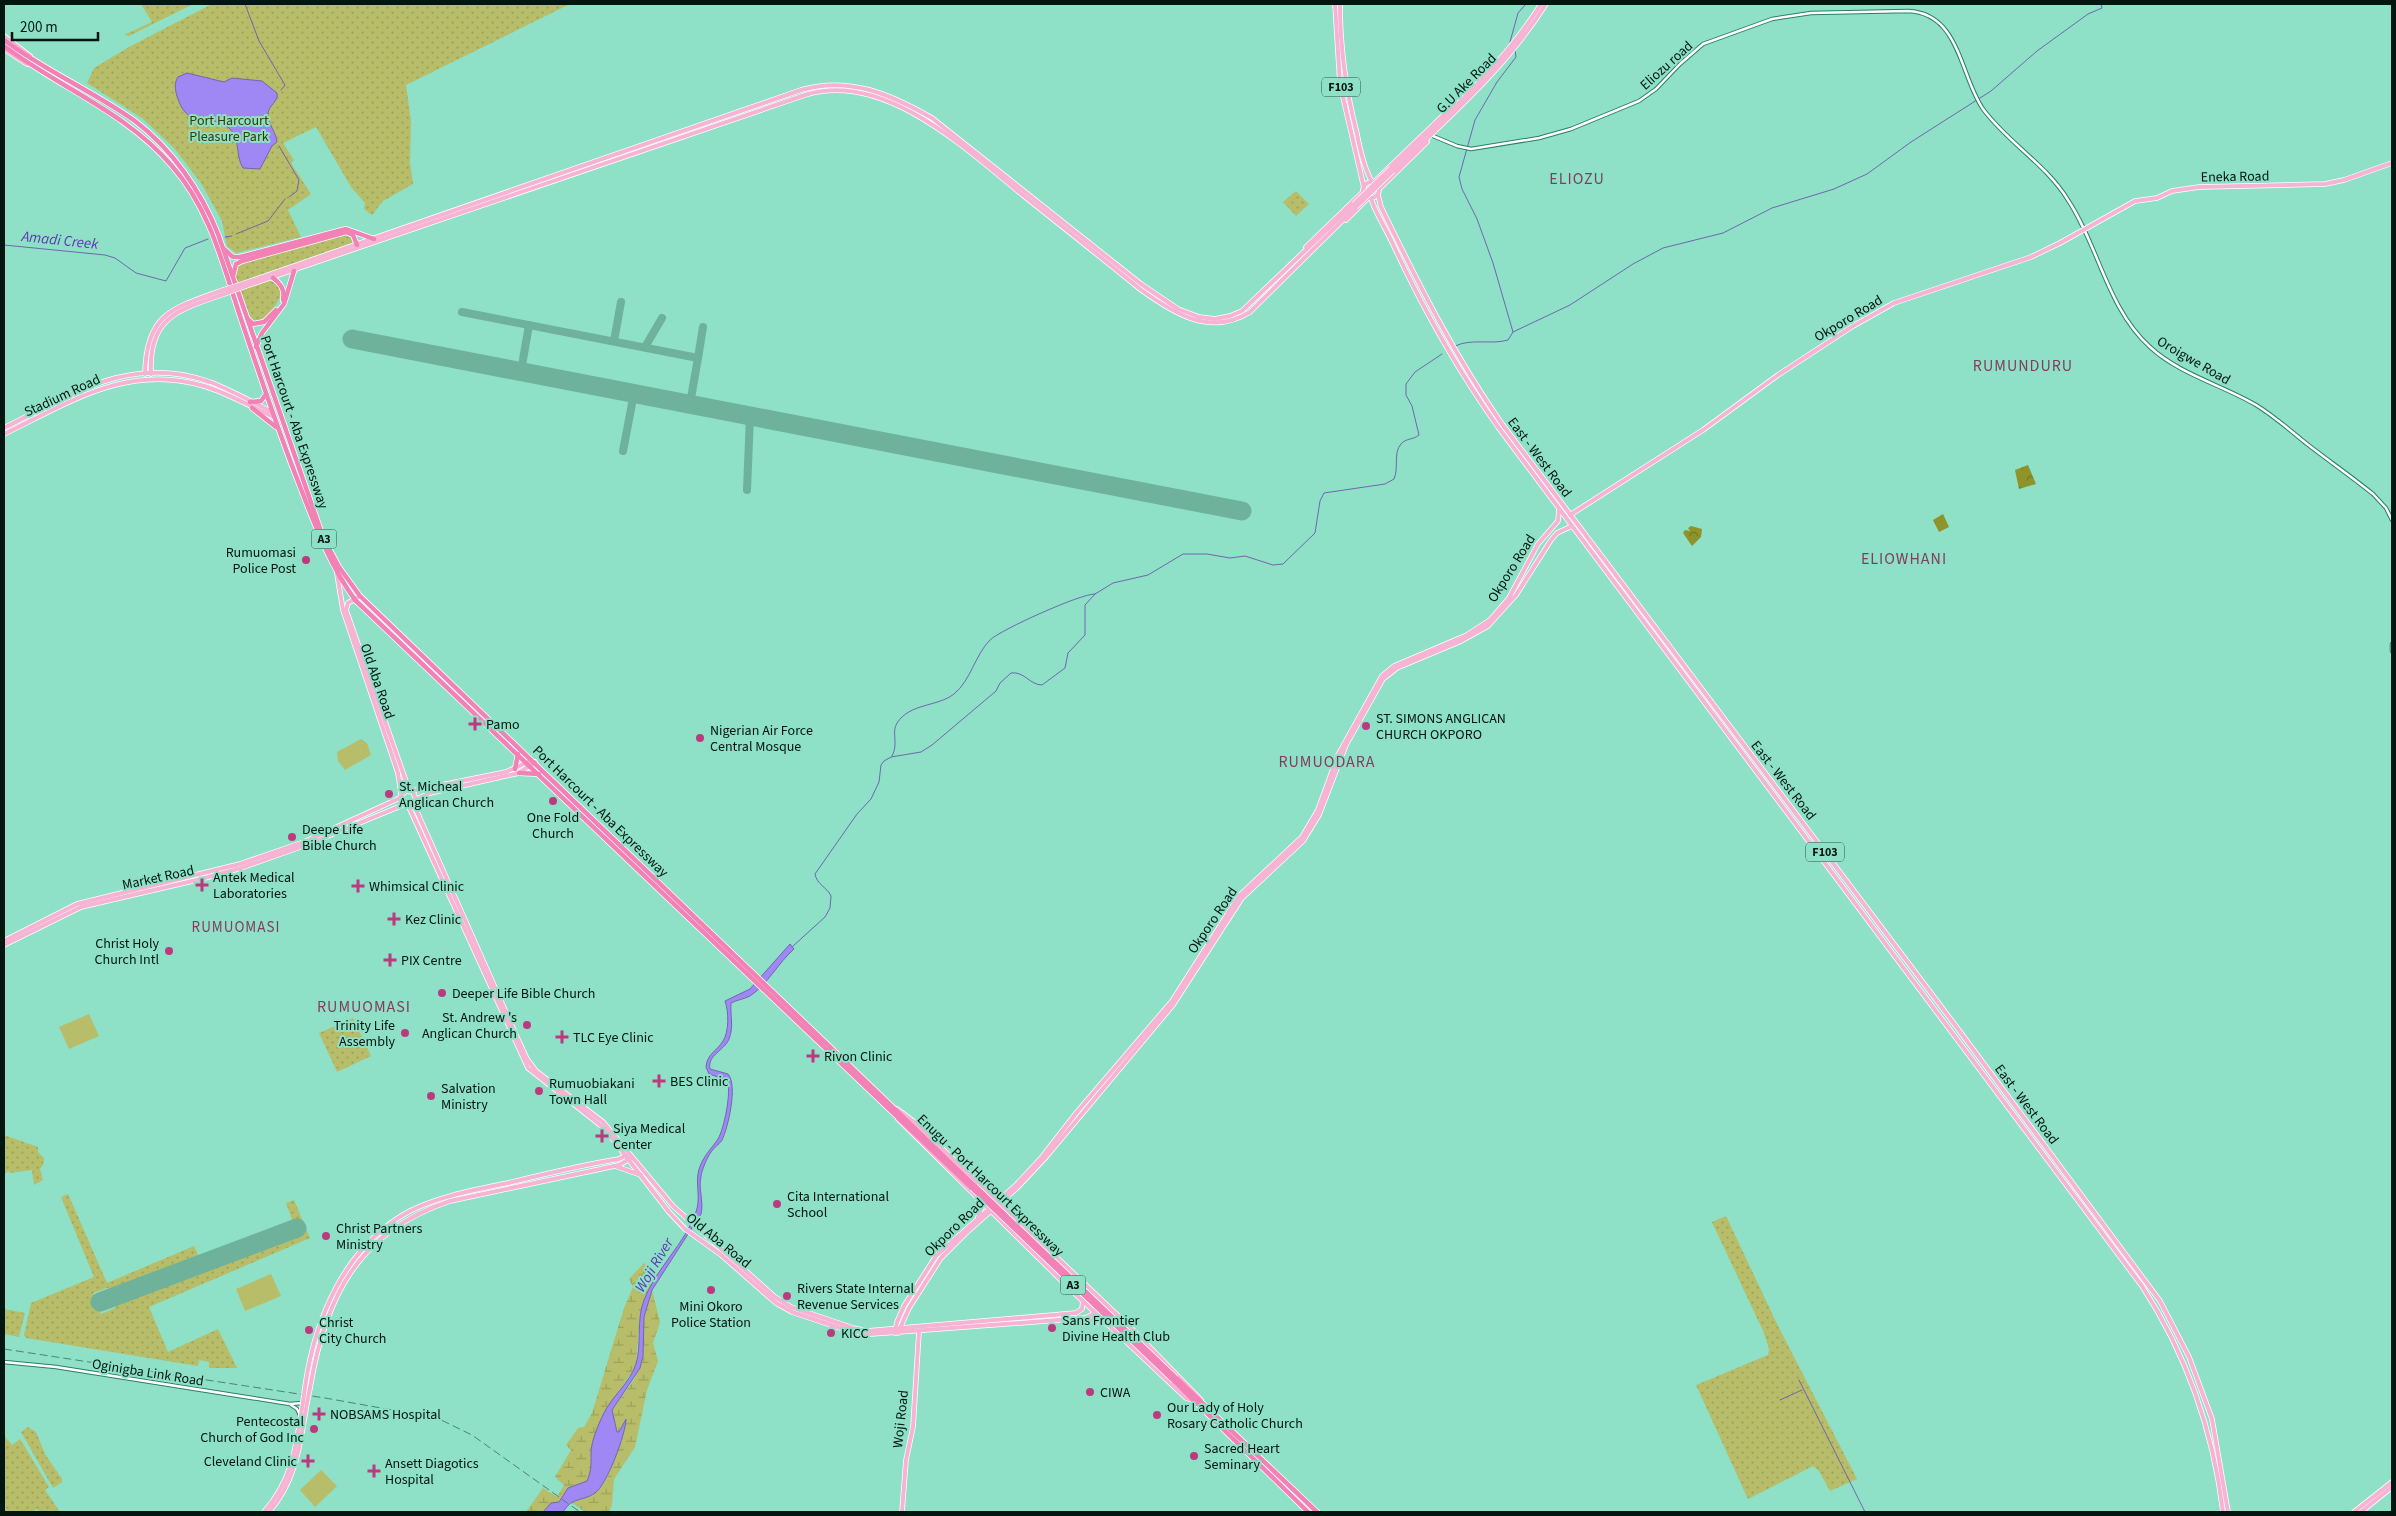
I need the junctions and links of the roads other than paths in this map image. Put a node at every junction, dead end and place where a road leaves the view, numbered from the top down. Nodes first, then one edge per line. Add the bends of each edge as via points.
1 (1335, 4) edge
2 (1340, 4) edge
3 (1541, 4) edge
4 (1546, 4) edge
5 (4, 36) edge
6 (4, 40) edge
7 (4, 48) edge
8 (38, 62) junction
9 (1467, 98) junction
10 (1979, 102) joint
11 (1433, 136) junction
12 (2392, 163) edge
13 (1372, 182) junction
14 (1364, 189) junction
15 (1379, 189) junction
16 (1378, 195) junction
17 (1370, 197) junction
18 (1362, 205) junction
19 (1375, 206) junction
20 (2084, 230) junction
21 (374, 239) junction
22 (356, 245) junction
23 (222, 246) junction
24 (1292, 267) junction
25 (294, 271) junction
26 (273, 278) junction
27 (233, 280) junction
28 (246, 284) junction
29 (224, 292) junction
30 (247, 318) junction
31 (256, 347) junction
32 (145, 372) junction
33 (151, 372) junction
34 (145, 378) junction
35 (152, 378) junction
36 (266, 393) junction
37 (250, 402) junction
38 (252, 408) junction
39 (273, 415) junction
40 (4, 428) edge
41 (278, 428) junction
42 (4, 434) edge
43 (1559, 510) junction
44 (1570, 515) junction
45 (2392, 520) edge
46 (1572, 526) junction
47 (1553, 527) junction
48 (1558, 532) junction
49 (337, 574) junction
50 (360, 596) junction
51 (355, 600) junction
52 (2392, 644) edge
53 (2392, 651) edge
54 (518, 754) junction
55 (531, 762) junction
56 (515, 768) junction
57 (519, 773) junction
58 (539, 774) junction
59 (411, 791) junction
60 (401, 796) junction
61 (416, 800) junction
62 (414, 805) junction
63 (403, 806) junction
64 (409, 807) junction
65 (1278, 864) junction
66 (1881, 927) junction
67 (1876, 932) junction
68 (4, 941) edge
69 (4, 945) edge
70 (757, 979) junction
71 (765, 987) junction
72 (887, 1106) junction
73 (894, 1106) junction
74 (620, 1149) junction
75 (629, 1157) junction
76 (614, 1160) junction
77 (613, 1166) junction
78 (642, 1175) junction
79 (974, 1187) junction
80 (1010, 1195) junction
81 (977, 1198) junction
82 (998, 1202) junction
83 (989, 1210) junction
84 (1014, 1217) junction
85 (979, 1220) junction
86 (1002, 1222) junction
87 (1074, 1274) junction
88 (1071, 1289) junction
89 (1099, 1298) junction
90 (1083, 1300) junction
91 (1094, 1312) junction
92 (1085, 1318) junction
93 (1109, 1325) junction
94 (919, 1330) junction
95 (897, 1331) junction
96 (4, 1362) edge
97 (1175, 1380) junction
98 (307, 1387) junction
99 (1194, 1401) junction
100 (304, 1402) junction
101 (290, 1404) junction
102 (1209, 1409) junction
103 (300, 1416) junction
104 (2392, 1482) edge
105 (2392, 1487) edge
106 (264, 1512) edge
107 (270, 1512) edge
108 (902, 1512) edge
109 (1308, 1512) edge
110 (1317, 1512) edge
111 (2223, 1512) edge
112 (2228, 1512) edge
113 (2354, 1512) edge
114 (2361, 1512) edge

1 - 14 main road, F103 via 1340,84
2 - 13 main road, F103 via 1344,76 1359,145
3 - 9 main road via 1513,46
4 - 9 main road, G.U Ake Road via 1510,54
5 - 8 main road
6 - 8 highway, Port Harcourt - Aba Expressway / A3
7 - 36 highway, Port Harcourt - Aba Expressway / A3 via 109,111 140,133 174,167 190,189 214,236
8 - 23 highway, Port Harcourt - Aba Expressway / A3 via 125,114 156,140 195,188
9 - 11 main road
9 - 13 main road via 1446,112
9 - 24 main road, bridge
10 - 11 street, Eliozu road via 1954,41 1940,24 1926,14 1908,11 1787,15 1703,44 1647,96 1563,132 1471,149
10 - 20 street, Oroigwe Road via 1993,121 2060,187
11 - 15 main road
12 - 20 main road, Eneka Road via 2325,184 2172,191 2157,198 2135,201
13 - 14 main road
13 - 15 main road, F103
14 - 17 main road, F103
14 - 24 main road via 1309,244
15 - 16 main road, F103
16 - 17 main road
16 - 44 main road, East - West Road / F103 via 1413,276 1456,354 1502,424
17 - 18 main road
17 - 19 main road, East - West Road / F103
18 - 19 main road
18 - 24 main road
19 - 43 main road, East - West Road / F103 via 1413,287 1466,381
20 - 44 main road, Okporo Road via 2031,257 1912,296 1874,314 1778,375 1704,430
20 - 45 street, Oroigwe Road via 2104,278 2148,345 2177,365 2268,413 2373,494
21 - 22 main road
21 - 23 highway via 346,229 236,258
21 - 24 main road via 801,90 841,84 887,96 932,118 1141,284 1191,315 1215,318 1236,314
22 - 27 highway via 353,235 346,232 245,259 236,264
22 - 28 main road
23 - 27 highway, Port Harcourt - Aba Expressway / A3
24 - 25 main road via 1258,305 1243,316 1221,323 1188,319 1140,289 927,121 883,100 848,90 831,89 808,94
25 - 26 main road
25 - 31 highway via 284,304 262,333
26 - 28 main road
26 - 30 highway via 284,293 279,307 261,324 253,324
27 - 30 highway, Port Harcourt - Aba Expressway / A3
28 - 29 main road, bridge
29 - 32 main road via 180,306 162,318 151,335
29 - 33 main road via 184,309 164,322 152,344
30 - 31 highway, Port Harcourt - Aba Expressway / A3
31 - 50 highway, Port Harcourt - Aba Expressway / A3 via 323,537
32 - 33 main road, Stadium Road
32 - 34 main road
32 - 40 main road, Stadium Road via 97,382
33 - 35 main road
33 - 37 main road, Stadium Road via 180,374 208,381
34 - 35 main road, Stadium Road
34 - 42 main road, Stadium Road via 98,389
35 - 38 main road, Stadium Road via 201,384
36 - 37 highway via 261,401
36 - 39 highway, Port Harcourt - Aba Expressway / A3
37 - 39 main road, Stadium Road
38 - 39 main road, Stadium Road
38 - 41 highway
39 - 41 highway, Port Harcourt - Aba Expressway / A3
41 - 49 highway, Port Harcourt - Aba Expressway / A3 via 320,539
43 - 46 main road, East - West Road / F103
43 - 47 main road, Okporo Road via 1558,521
44 - 66 main road, East - West Road / F103
46 - 48 main road, Okporo Road
46 - 67 main road, East - West Road / F103
47 - 48 main road
47 - 65 main road, Okporo Road via 1534,550 1509,598 1490,620 1462,637 1394,666 1382,676 1338,755 1313,821
48 - 65 main road, Okporo Road via 1541,552 1516,595 1488,626 1466,639 1397,668 1385,677 1346,745 1316,821 1301,844
49 - 51 highway, Port Harcourt - Aba Expressway / A3
49 - 60 main road, Old Aba Road via 343,610 398,773
50 - 51 main road
50 - 55 highway, Port Harcourt - Aba Expressway / A3
51 - 54 highway, Port Harcourt - Aba Expressway / A3
51 - 59 main road, Old Aba Road via 348,603 346,610
52 - 53 street
54 - 55 highway, Port Harcourt - Aba Expressway / A3
54 - 56 highway
55 - 56 main road
55 - 57 main road
55 - 58 highway, Port Harcourt - Aba Expressway / A3
55 - 70 highway, Port Harcourt - Aba Expressway / A3
56 - 59 main road
57 - 58 highway
57 - 61 main road via 430,793
58 - 70 highway, Port Harcourt - Aba Expressway / A3
59 - 60 main road
59 - 61 main road
60 - 63 main road
60 - 68 main road, Market Road via 304,842 240,864 77,904
61 - 62 main road
62 - 64 main road
62 - 75 main road, Old Aba Road via 527,1060 542,1076 603,1122
63 - 64 main road
63 - 69 main road, Market Road via 241,868 81,907
64 - 74 main road, Old Aba Road via 525,1063 538,1077 600,1124
65 - 80 main road, Okporo Road via 1242,898 1174,1005
65 - 82 main road, Okporo Road via 1239,896 1162,1013 1042,1157
66 - 67 main road
66 - 112 main road, East - West Road / F103 via 2160,1301 2189,1357 2212,1418
67 - 111 main road, East - West Road / F103 via 2154,1304 2182,1358 2200,1405 2214,1458
70 - 71 highway, Enugu - Port Harcourt Expressway / A3
71 - 72 highway, Enugu - Port Harcourt Expressway / A3
71 - 73 highway, Enugu - Port Harcourt Expressway / A3
72 - 79 highway, Enugu - Port Harcourt Expressway / A3
72 - 81 main road via 904,1128
73 - 79 highway, Enugu - Port Harcourt Expressway / A3
73 - 82 main road
74 - 75 main road, Old Aba Road
74 - 76 main road
75 - 76 main road
75 - 77 main road
75 - 78 main road, Old Aba Road
75 - 95 main road, Old Aba Road via 668,1201 790,1307 857,1329
76 - 98 main road via 453,1196 410,1211 389,1225 352,1264 333,1292 317,1332
77 - 78 main road
77 - 98 main road via 450,1201 423,1211 393,1229 373,1246 335,1296
78 - 95 main road, Old Aba Road via 686,1229 786,1309 856,1333
79 - 97 highway, Enugu - Port Harcourt Expressway / A3, bridge
80 - 82 main road, Okporo Road
80 - 84 main road via 1006,1205
81 - 83 main road
81 - 85 main road via 981,1209
82 - 83 main road, Okporo Road
82 - 84 main road
83 - 85 main road, Okporo Road
83 - 86 main road
84 - 87 main road
85 - 86 main road via 991,1216
85 - 95 main road, Okporo Road via 936,1256 904,1306
86 - 88 main road
87 - 88 main road via 1066,1278
87 - 89 main road
88 - 90 main road
89 - 91 main road
89 - 102 main road via 1193,1388
90 - 91 main road
90 - 94 main road, Old Aba Road via 1082,1309 1076,1314
91 - 92 main road, Old Aba Road
91 - 93 main road
92 - 93 main road
92 - 94 main road, Old Aba Road
93 - 99 main road via 1186,1398
94 - 95 main road, Old Aba Road
94 - 108 main road, Woji Road via 913,1427 906,1460
96 - 101 street, Oginigba Link Road via 56,1367
97 - 99 highway, Enugu - Port Harcourt Expressway / A3
97 - 102 highway, Enugu - Port Harcourt Expressway / A3
98 - 100 main road, bridge
99 - 109 highway, Enugu - Port Harcourt Expressway / A3
100 - 101 street, Oginigba Link Road
100 - 103 main road
100 - 107 main road via 295,1469 287,1488
101 - 103 street
102 - 110 highway, Enugu - Port Harcourt Expressway / A3
103 - 106 main road via 290,1471
104 - 113 main road
105 - 114 main road

